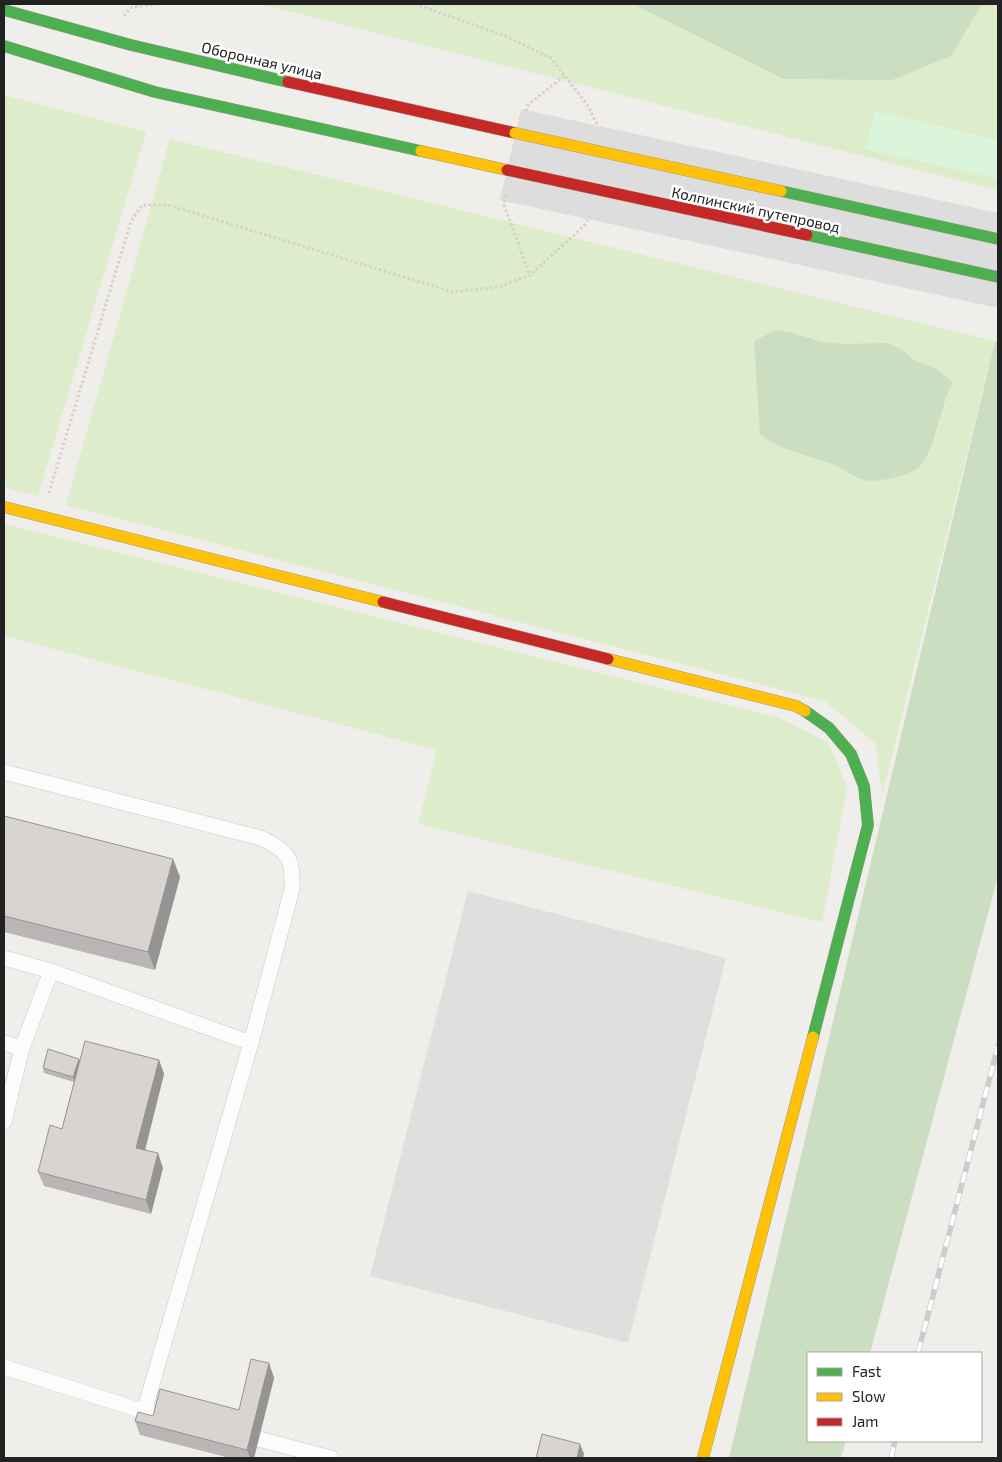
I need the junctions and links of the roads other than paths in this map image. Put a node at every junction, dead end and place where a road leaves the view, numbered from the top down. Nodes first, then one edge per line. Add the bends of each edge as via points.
1 (4, 10) edge
2 (4, 46) edge
3 (514, 133) joint
4 (998, 239) edge
5 (998, 277) edge
6 (4, 507) edge
7 (4, 772) edge
8 (4, 958) edge
9 (51, 970) junction
10 (4, 1043) edge
11 (251, 1043) junction
12 (22, 1048) junction
13 (4, 1122) edge
14 (4, 1367) edge
15 (144, 1412) junction
16 (161, 1416) edge
17 (258, 1439) dead end
18 (331, 1458) edge
19 (703, 1458) edge

1 - 3 main road, Оборонная улица via 175,55
2 - 5 main road, Колпинский путепровод, bridge via 155,92
3 - 4 main road, Колпинский путепровод, bridge
6 - 19 main road via 796,706 833,730 848,749 859,766 868,796 868,825
7 - 11 lane via 261,838 277,846 292,865 292,889
8 - 9 lane
9 - 11 lane
9 - 12 lane
10 - 12 lane
11 - 15 lane
12 - 13 lane
14 - 15 lane
15 - 16 lane
17 - 18 lane

